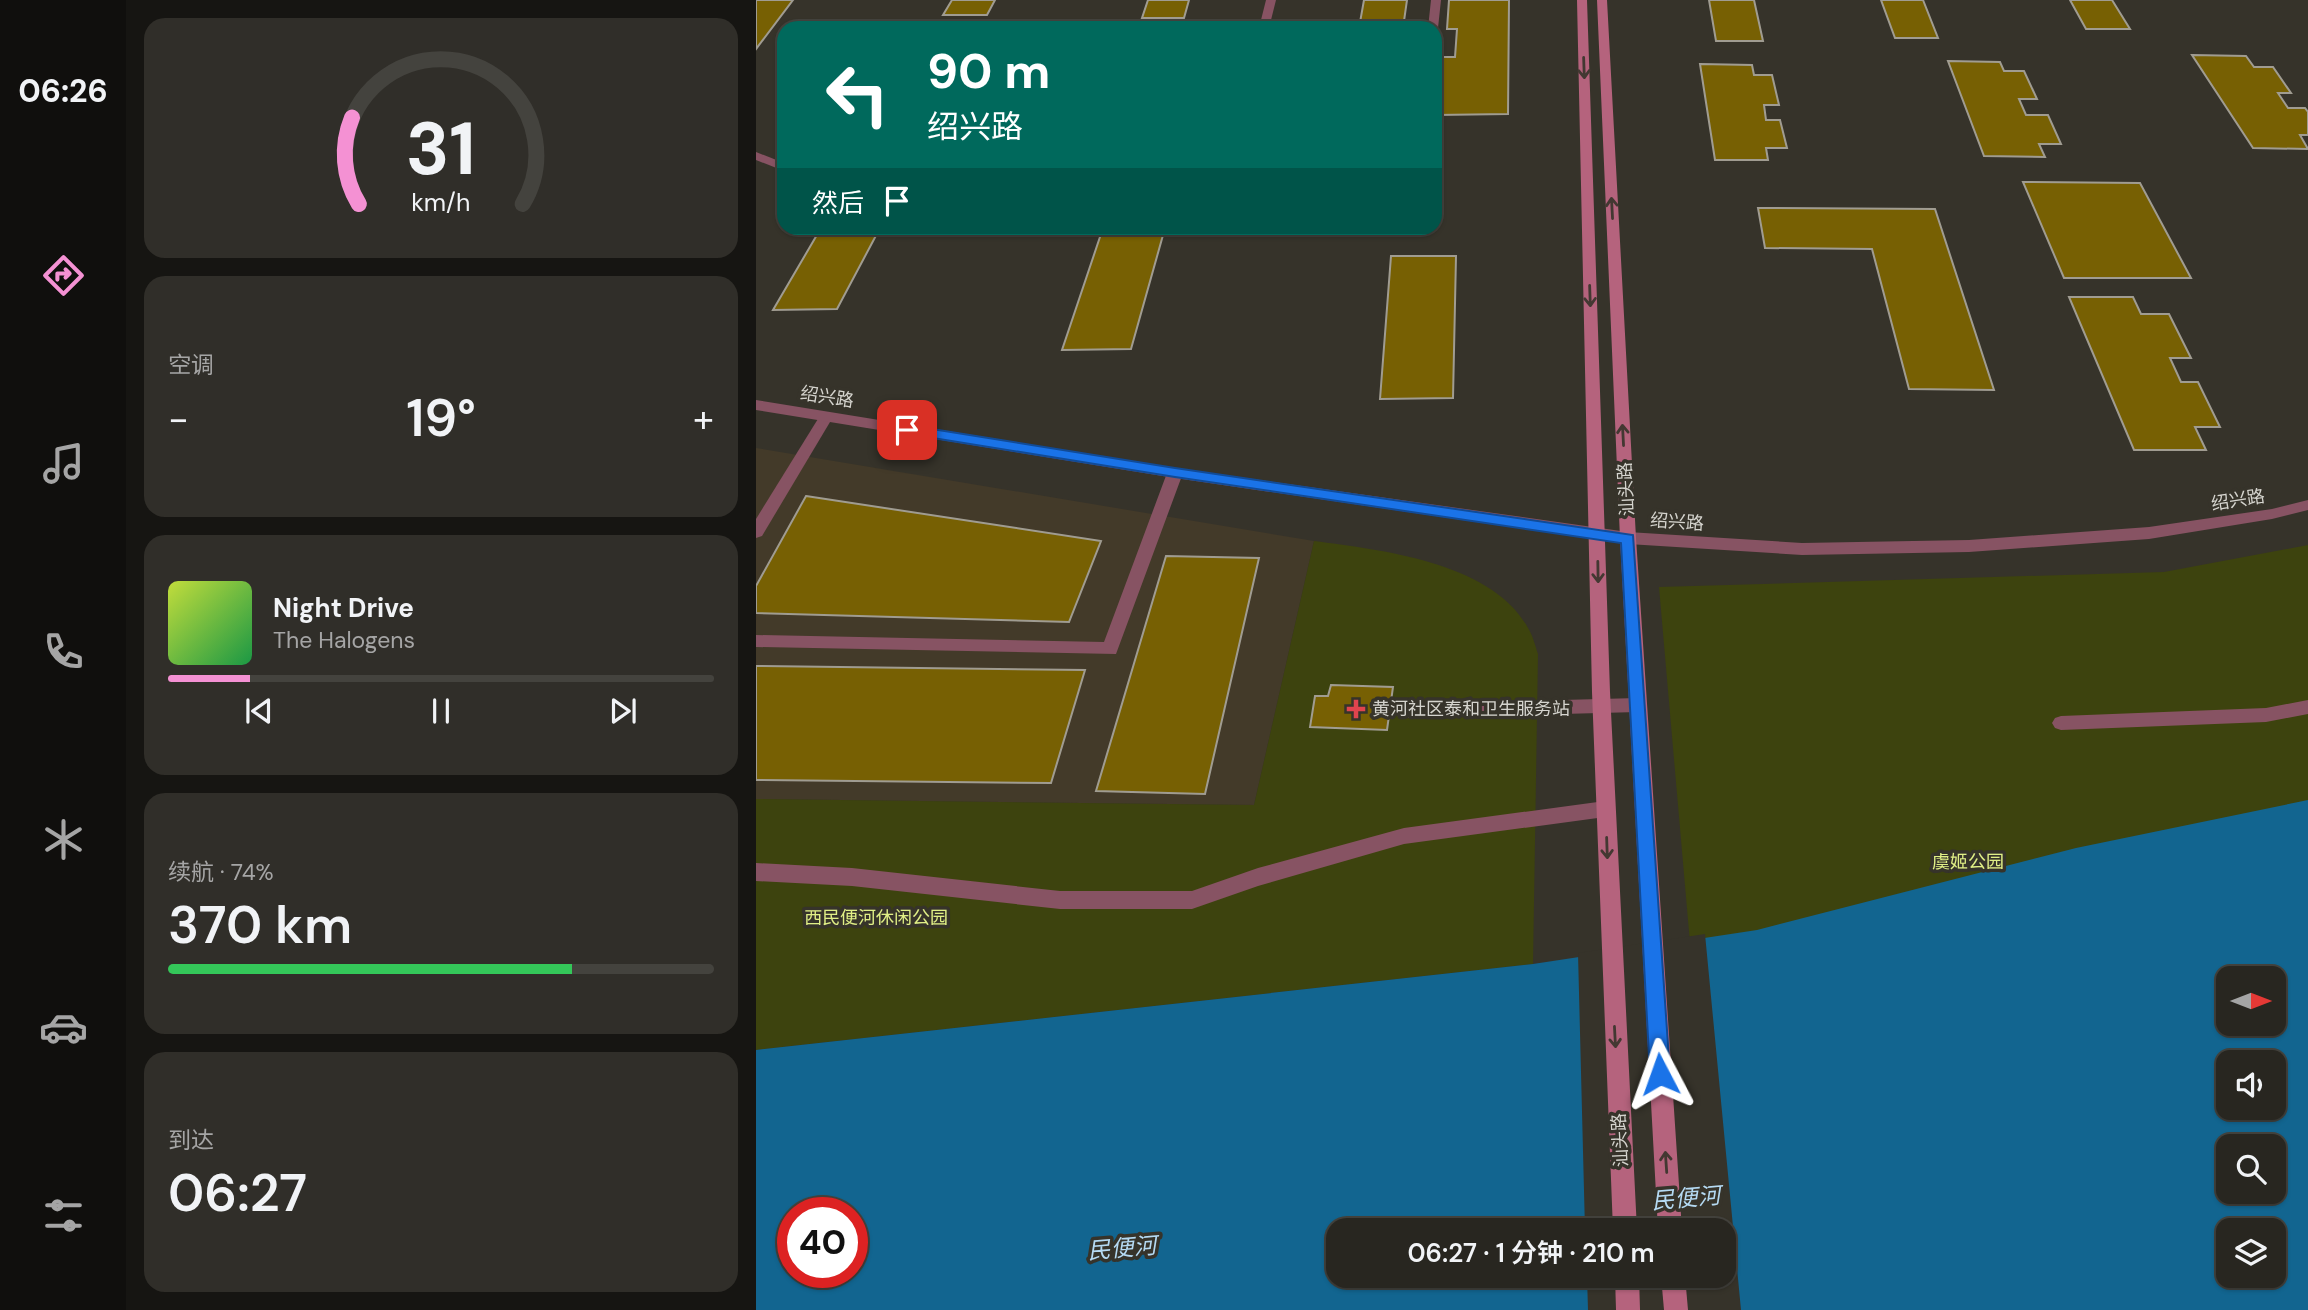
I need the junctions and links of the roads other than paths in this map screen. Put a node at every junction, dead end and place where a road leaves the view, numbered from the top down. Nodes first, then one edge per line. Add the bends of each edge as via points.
1 (1271, 0) edge
2 (1436, 0) edge
3 (1582, 0) edge
4 (1602, 0) edge
5 (1266, 21) edge
6 (1434, 21) edge
7 (756, 156) edge
8 (777, 164) edge
9 (756, 405) edge
10 (826, 417) junction
11 (1175, 473) junction
12 (2308, 505) edge
13 (756, 532) edge
14 (1597, 534) junction
15 (1628, 538) junction
16 (756, 641) edge
17 (1638, 705) junction
18 (1601, 706) junction
19 (2308, 707) edge
20 (1403, 711) dead end
21 (2061, 723) dead end
22 (1605, 809) junction
23 (756, 872) edge
24 (1624, 1218) edge
25 (1669, 1218) edge
26 (1627, 1288) edge
27 (1674, 1288) edge
28 (1628, 1310) edge
29 (1676, 1310) edge

1 - 5 street
2 - 6 street
3 -> 14 street, 汕头路
15 -> 4 street, 汕头路
7 - 8 street
9 - 10 street, 绍兴路
10 - 11 street, 绍兴路
10 - 13 street
11 - 14 street, 绍兴路
11 - 16 street via 1110,649
12 - 15 street, 绍兴路 via 2149,533 1969,546 1802,549
14 - 15 street, 绍兴路
14 -> 18 street, 汕头路
15 - 17 street, 汕头路
17 - 18 street
25 -> 17 street, 汕头路
18 - 20 street
18 - 22 street, 汕头路
19 - 21 street via 2266,715
22 - 23 street via 1404,836 1192,900 1060,900 852,877
22 -> 24 street, 汕头路
26 - 28 street
27 - 29 street

